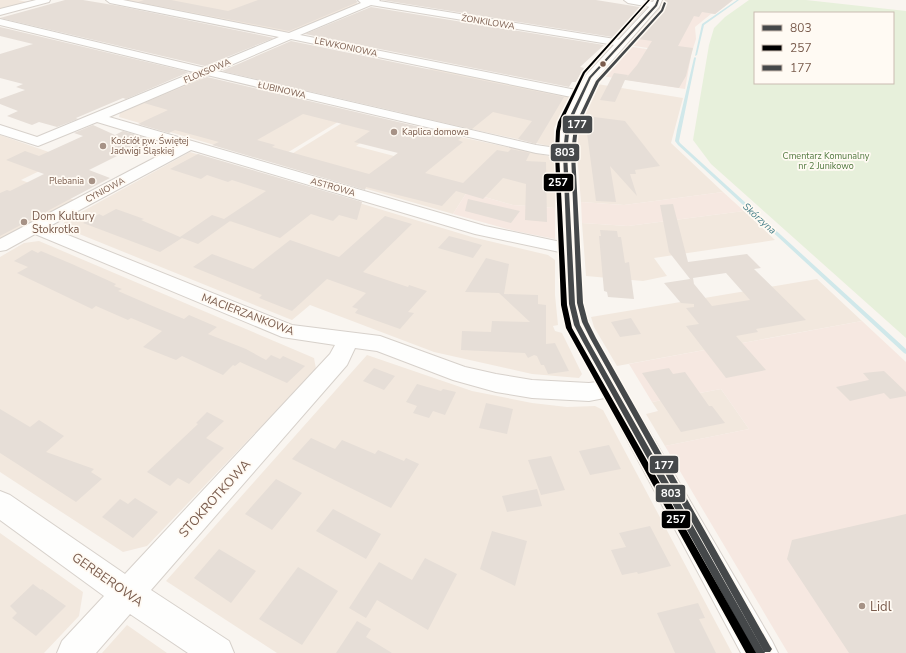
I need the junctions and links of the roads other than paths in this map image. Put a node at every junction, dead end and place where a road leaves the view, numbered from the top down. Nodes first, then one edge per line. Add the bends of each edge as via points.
1 (28, 0) edge
2 (110, 0) edge
3 (355, 0) edge
4 (628, 0) edge
5 (42, 1) edge
6 (373, 1) edge
7 (657, 2) edge
8 (0, 12) edge
9 (0, 22) edge
10 (291, 36) junction
11 (621, 43) junction
12 (204, 72) junction
13 (581, 95) junction
14 (98, 118) junction
15 (0, 129) edge
16 (189, 145) junction
17 (565, 154) junction
18 (34, 228) junction
19 (0, 246) edge
20 (569, 249) junction
21 (348, 340) junction
22 (612, 389) junction
23 (0, 504) edge
24 (128, 594) junction
25 (74, 653) edge
26 (217, 653) edge
27 (760, 653) edge

1 - 5 street
2 - 10 street, LEWKONIOWA
3 - 6 street, ŻONKILOWA
4 - 7 street
5 - 8 street
6 - 10 street, FLOKSOWA
6 - 11 street, ŻONKILOWA
7 - 11 street
9 - 12 street, ŁUBINOWA
10 - 12 street, FLOKSOWA
10 - 13 street, LEWKONIOWA
11 - 13 street via 596,71
12 - 14 street, FLOKSOWA
12 - 17 street, ŁUBINOWA
13 - 17 street via 568,124
14 - 15 street, FLOKSOWA via 38,142
14 - 16 street, ASTROWA
16 - 18 street, CYNIOWA
16 - 20 street, ASTROWA via 481,230
17 - 20 street
18 - 19 street, CYNIOWA
18 - 21 street, MACIERZANKOWA via 289,332
20 - 22 street via 574,317
21 - 22 street, MACIERZANKOWA via 380,344 460,374 496,383 532,389 589,392
21 - 24 street, STOKROTKOWA via 339,358
22 - 27 street
23 - 24 street, GERBEROWA
24 - 25 street, STOKROTKOWA
24 - 26 street, GERBEROWA

